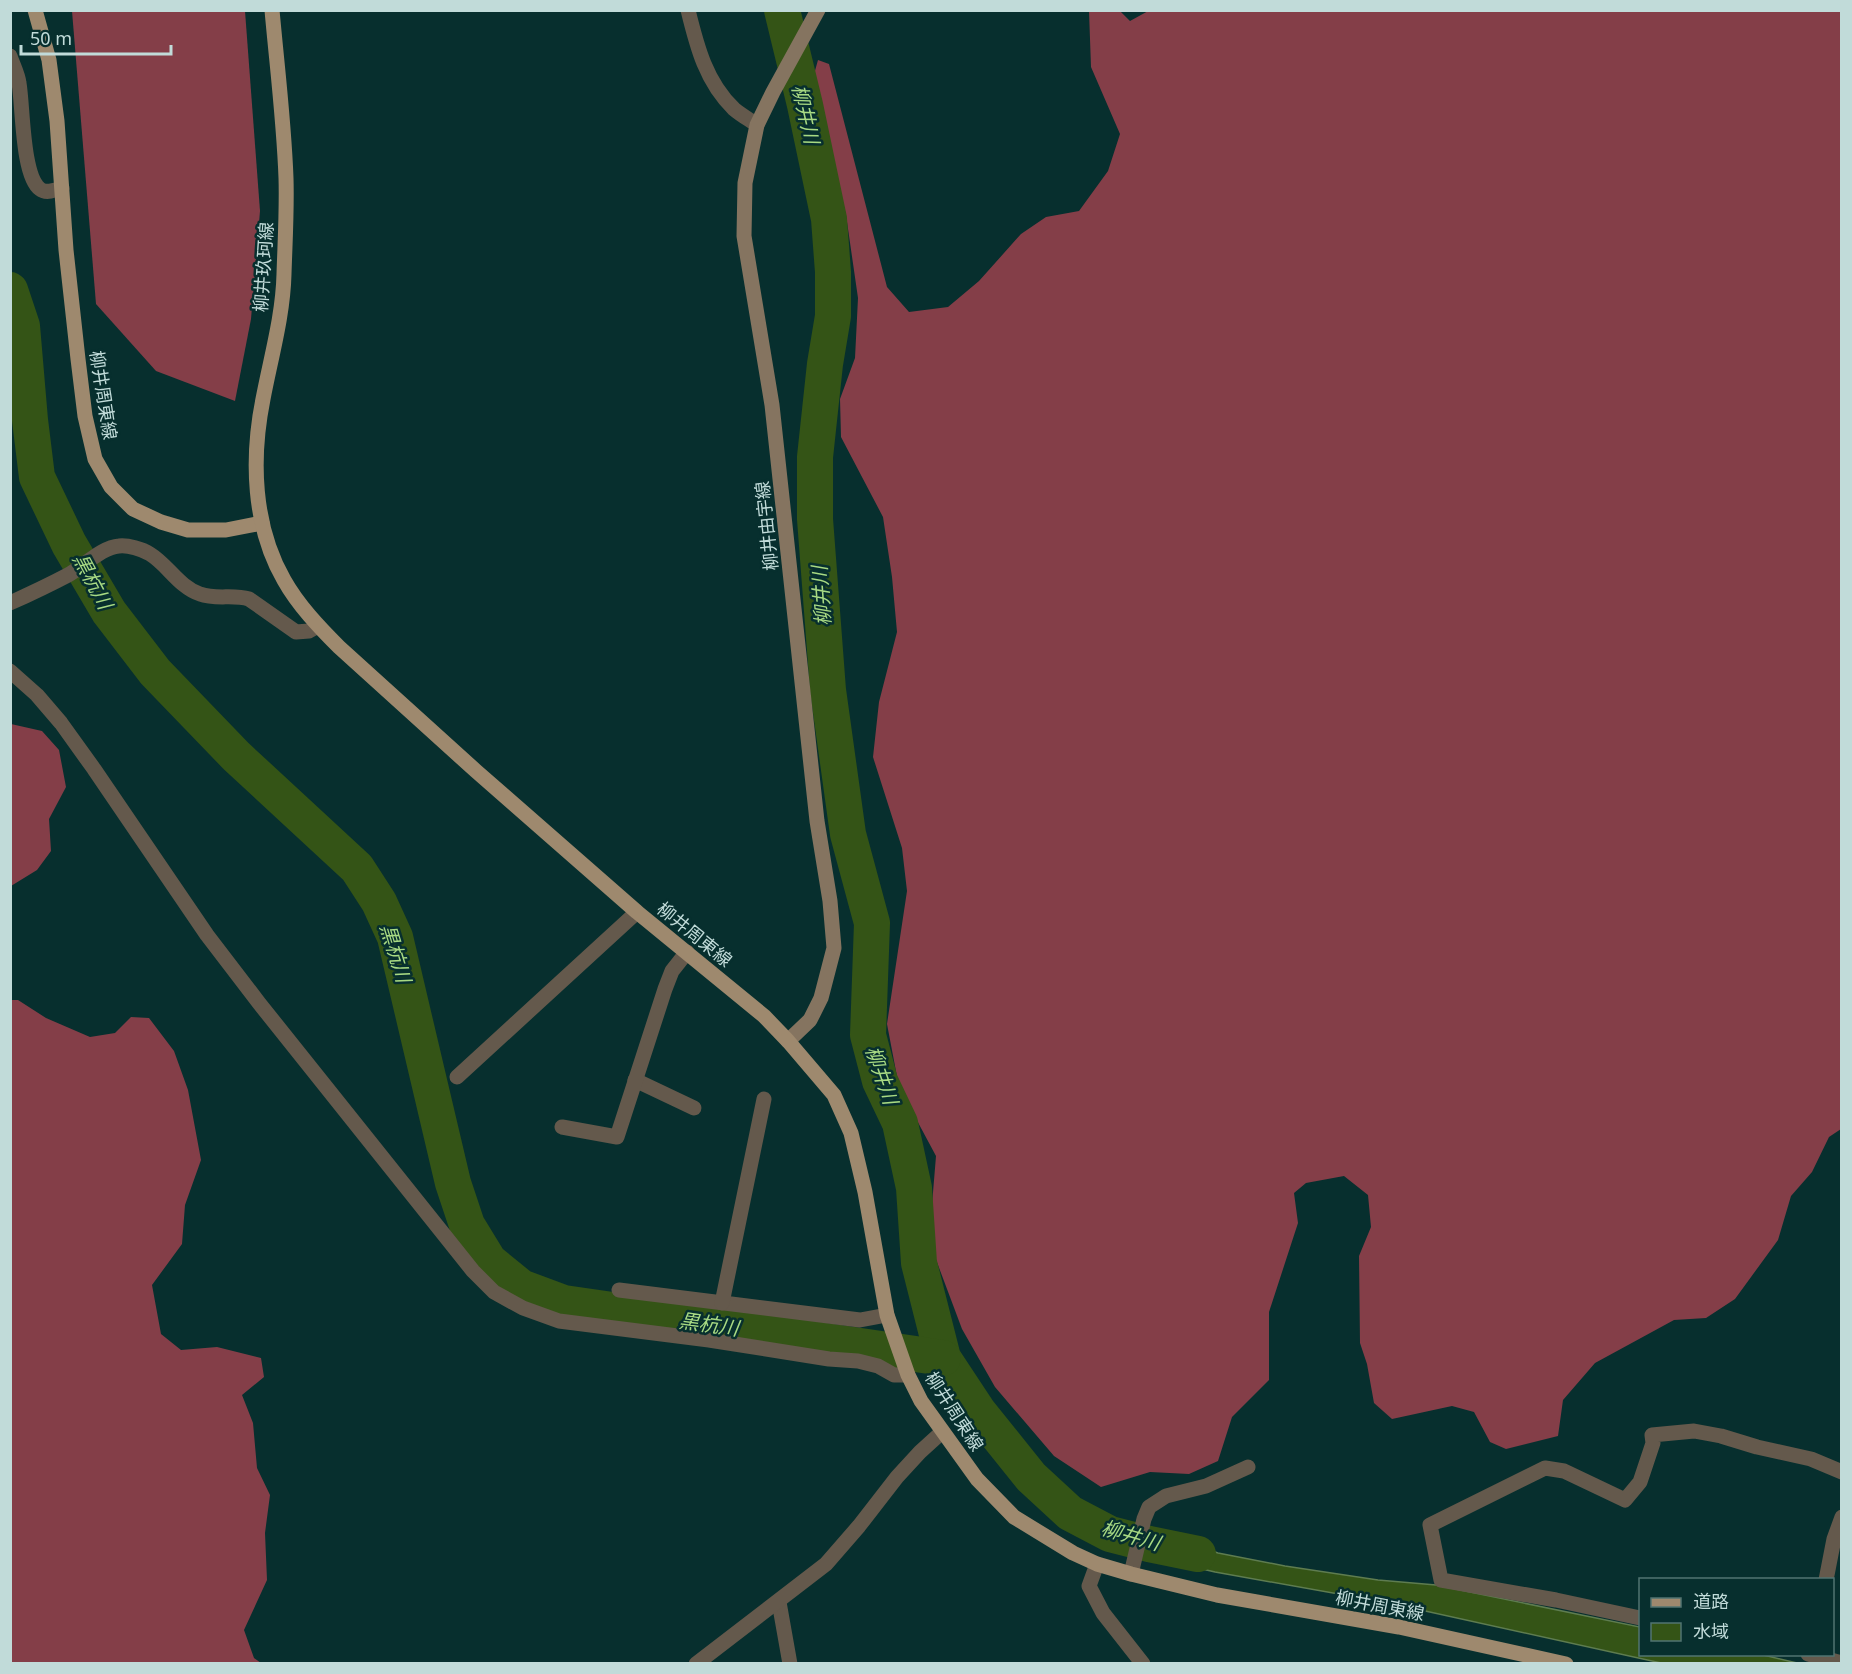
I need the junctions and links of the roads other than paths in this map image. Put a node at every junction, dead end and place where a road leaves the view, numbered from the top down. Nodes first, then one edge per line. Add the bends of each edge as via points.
1 (35, 10) edge
2 (272, 10) edge
3 (688, 10) edge
4 (814, 17) edge
5 (10, 56) edge
6 (757, 125) junction
7 (63, 188) junction
8 (262, 523) junction
9 (10, 603) edge
10 (318, 626) junction
11 (10, 671) edge
12 (637, 912) junction
13 (687, 952) junction
14 (788, 1041) junction
15 (457, 1077) dead end
16 (635, 1080) junction
17 (764, 1100) dead end
18 (694, 1108) dead end
19 (562, 1127) dead end
20 (620, 1290) dead end
21 (722, 1303) junction
22 (887, 1315) junction
23 (907, 1372) junction
24 (942, 1432) junction
25 (1248, 1467) dead end
26 (1842, 1472) edge
27 (1842, 1517) edge
28 (1838, 1539) edge
29 (1097, 1564) junction
30 (1133, 1569) junction
31 (1827, 1578) edge
32 (779, 1602) junction
33 (1639, 1618) edge
34 (1810, 1658) edge
35 (1842, 1663) edge
36 (696, 1664) edge
37 (790, 1664) edge
38 (1143, 1664) edge
39 (1566, 1664) edge

1 - 7 main road, 柳井周東線 via 50,60
2 - 8 main road, 柳井玖珂線 via 286,179 285,266 257,449 256,486
3 - 6 street via 697,50 713,85 735,110
4 - 6 main road, 柳井由宇線
5 - 7 street via 19,82 31,178 40,190
6 - 14 main road, 柳井由宇線 via 745,183 744,236 772,405 834,948 821,998 810,1020
7 - 8 main road, 柳井周東線 via 85,416 95,459 111,487 133,509 188,530 226,530
8 - 10 main road, 柳井周東線 via 284,580
9 - 10 street via 70,574 117,545 150,554 199,594 249,599 296,632
10 - 12 main road, 柳井周東線
11 - 23 street via 61,723 226,960 473,1272 494,1292 560,1321 858,1361 894,1375
12 - 13 main road, 柳井周東線
12 - 15 street
13 - 14 main road, 柳井周東線
13 - 16 street via 672,971
14 - 22 main road, 柳井周東線 via 834,1095 851,1132 866,1192
16 - 18 street
16 - 19 street via 616,1137
17 - 21 street
20 - 21 street
21 - 22 street via 860,1320
22 - 23 main road, 柳井周東線
23 - 24 main road, 柳井周東線
24 - 29 main road, 柳井周東線 via 977,1479 1014,1517 1073,1554
24 - 32 street via 897,1477 826,1564
25 - 30 street via 1206,1486 1166,1496 1149,1507
26 - 33 street via 1811,1459 1712,1434 1694,1431 1652,1435 1640,1482 1625,1500 1564,1471 1545,1468 1430,1525 1441,1580
27 - 28 street
28 - 31 street
29 - 30 main road, 柳井周東線
29 - 38 street via 1089,1586 1103,1613
30 - 39 main road, 柳井周東線 via 1217,1595
32 - 36 street
32 - 37 street
34 - 35 street

